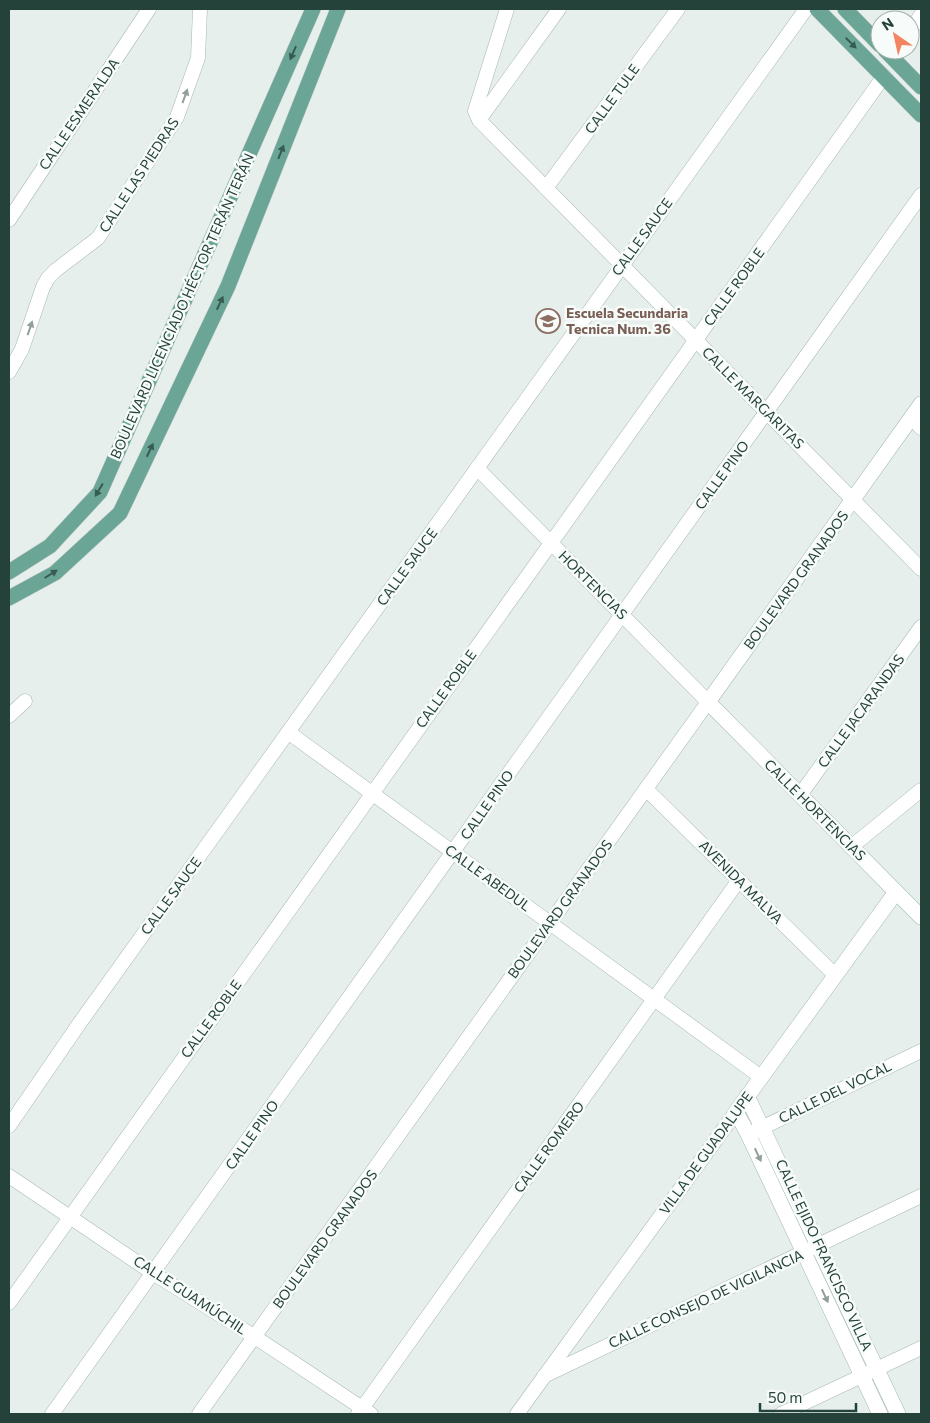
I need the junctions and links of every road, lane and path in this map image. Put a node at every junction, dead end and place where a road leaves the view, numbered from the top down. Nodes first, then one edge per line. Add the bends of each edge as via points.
1 (149, 9) edge
2 (200, 9) edge
3 (313, 9) edge
4 (338, 9) edge
5 (508, 9) edge
6 (559, 9) edge
7 (678, 9) edge
8 (806, 9) edge
9 (817, 9) edge
10 (845, 9) edge
11 (870, 35) edge
12 (898, 60) edge
13 (884, 76) junction
14 (921, 87) edge
15 (921, 115) edge
16 (479, 120) junction
17 (546, 188) junction
18 (921, 196) edge
19 (9, 220) edge
20 (622, 265) junction
21 (696, 340) junction
22 (9, 372) edge
23 (921, 404) edge
24 (767, 412) junction
25 (916, 423) edge
26 (477, 468) junction
27 (853, 500) junction
28 (551, 543) junction
29 (921, 569) edge
30 (9, 572) edge
31 (9, 598) edge
32 (622, 615) junction
33 (921, 627) edge
34 (25, 701) dead end
35 (708, 702) junction
36 (9, 716) edge
37 (288, 732) junction
38 (646, 789) junction
39 (921, 790) edge
40 (372, 793) junction
41 (800, 795) junction
42 (851, 847) junction
43 (453, 852) junction
44 (740, 880) junction
45 (896, 892) junction
46 (921, 916) edge
47 (550, 923) junction
48 (835, 975) junction
49 (654, 999) junction
50 (921, 1051) edge
51 (761, 1077) junction
52 (747, 1096) junction
53 (736, 1112) junction
54 (9, 1126) edge
55 (763, 1127) junction
56 (748, 1134) junction
57 (9, 1176) edge
58 (921, 1196) edge
59 (70, 1217) junction
60 (819, 1246) junction
61 (804, 1252) junction
62 (153, 1272) junction
63 (9, 1303) edge
64 (254, 1337) junction
65 (921, 1348) edge
66 (878, 1368) junction
67 (544, 1376) junction
68 (863, 1376) junction
69 (364, 1412) edge
70 (52, 1414) edge
71 (199, 1414) edge
72 (516, 1414) edge
73 (781, 1414) edge
74 (880, 1414) edge
75 (898, 1414) edge

1 - 19 street, CALLE ESMERALDA
22 -> 2 street, CALLE LAS PIEDRAS via 22,349 48,278 98,238 177,117 198,58
3 -> 30 main road, BOULEVARD LICENCIADO HÉCTOR TERÁN TERÁN via 100,492 50,546
31 -> 4 main road, BOULEVARD LICENCIADO HÉCTOR TERÁN TERÁN via 55,573 120,513 228,286
5 - 16 street via 476,111
6 - 16 street
7 - 17 street, CALLE TULE
8 - 20 street, CALLE SAUCE
9 -> 13 main road
10 - 11 main road
12 - 14 main road
13 - 15 main road
13 - 21 street, CALLE ROBLE
16 - 17 street, CALLE MARGARITAS
17 - 20 street, CALLE MARGARITAS
18 - 24 street, CALLE PINO
20 - 21 street, CALLE MARGARITAS
20 - 26 street, CALLE SAUCE
21 - 24 street, CALLE MARGARITAS
21 - 28 street, CALLE ROBLE
23 - 25 street, BOULEVARD GRANADOS
24 - 27 street, CALLE MARGARITAS
24 - 32 street, CALLE PINO
25 - 27 street, BOULEVARD GRANADOS
26 - 28 street, HORTENCIAS
26 - 37 street, CALLE SAUCE
27 - 29 street, CALLE MARGARITAS
27 - 35 street, BOULEVARD GRANADOS
28 - 32 street, HORTENCIAS
28 - 40 street, CALLE ROBLE
32 - 35 street, HORTENCIAS
32 - 43 street, CALLE PINO
33 - 41 street, CALLE JACARANDAS
34 - 36 street
35 - 38 street, BOULEVARD GRANADOS
35 - 41 street, CALLE HORTENCIAS
37 - 40 street, CALLE ABEDUL
37 - 54 street, CALLE SAUCE
38 - 44 street, AVENIDA MALVA
38 - 47 street, BOULEVARD GRANADOS
39 - 42 street
40 - 43 street, CALLE ABEDUL
40 - 59 street, CALLE ROBLE
41 - 42 street, CALLE HORTENCIAS
42 - 45 street, CALLE HORTENCIAS
43 - 47 street, CALLE ABEDUL
43 - 62 street, CALLE PINO
44 - 48 street, AVENIDA MALVA
44 - 49 street, CALLE ROMERO
45 - 46 street, CALLE HORTENCIAS
45 - 48 street, VILLA DE GUADALUPE
47 - 49 street, CALLE ABEDUL
47 - 64 street, BOULEVARD GRANADOS
48 - 51 street, VILLA DE GUADALUPE
49 - 51 street, CALLE ABEDUL
49 - 69 street, CALLE ROMERO
50 - 55 street, CALLE DEL VOCAL
51 - 52 street, VILLA DE GUADALUPE
52 - 53 street, VILLA DE GUADALUPE
52 - 55 street, CALLE EJIDO FRANCISCO VILLA
53 - 56 street, CALLE EJIDO FRANCISCO VILLA
53 - 67 street, VILLA DE GUADALUPE
55 - 56 street, CALLE DEL VOCAL
55 - 60 street, CALLE EJIDO FRANCISCO VILLA
56 -> 61 street, CALLE EJIDO FRANCISCO VILLA
57 - 59 street, CALLE GUAMÚCHIL
58 - 60 street, CALLE CONSEJO DE VIGILANCIA
59 - 62 street, CALLE GUAMÚCHIL
59 - 63 street, CALLE ROBLE
60 - 61 street, CALLE CONSEJO DE VIGILANCIA
60 - 66 street, CALLE EJIDO FRANCISCO VILLA
61 - 67 street, CALLE CONSEJO DE VIGILANCIA
61 -> 68 street, CALLE EJIDO FRANCISCO VILLA
62 - 64 street, CALLE GUAMÚCHIL
62 - 70 street, CALLE PINO
64 - 69 street, CALLE GUAMÚCHIL
64 - 71 street, BOULEVARD GRANADOS
65 - 66 street
66 - 68 street
66 - 75 street, CALLE EJIDO FRANCISCO VILLA
67 - 72 street, VILLA DE GUADALUPE
68 - 73 street
68 - 74 street, CALLE EJIDO FRANCISCO VILLA

